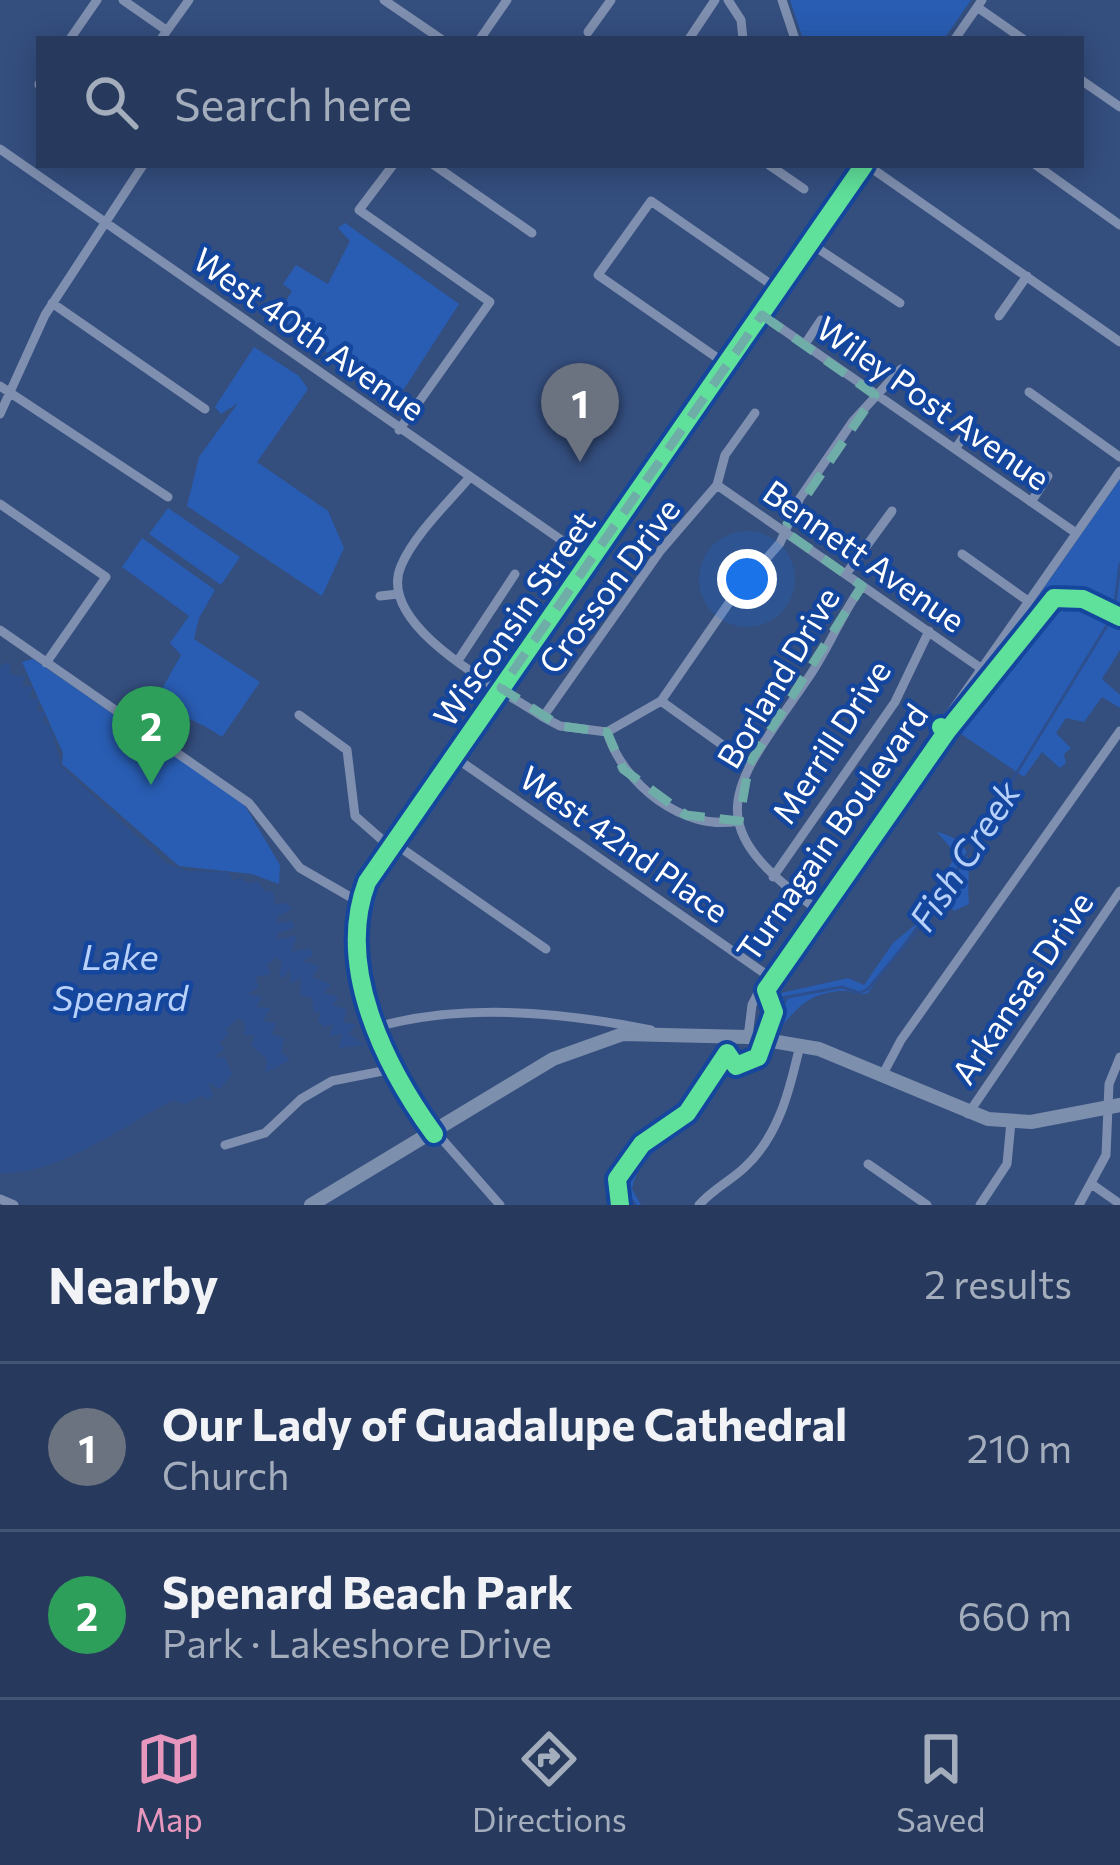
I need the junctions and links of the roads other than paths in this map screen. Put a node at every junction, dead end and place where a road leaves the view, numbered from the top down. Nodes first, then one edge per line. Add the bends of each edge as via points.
1 (98, 0) edge
2 (123, 0) edge
3 (189, 0) edge
4 (384, 0) edge
5 (508, 0) edge
6 (611, 0) edge
7 (716, 0) edge
8 (728, 0) edge
9 (782, 0) edge
10 (980, 3) edge
11 (589, 32) dead end
12 (164, 34) edge
13 (72, 36) edge
14 (437, 36) edge
15 (482, 36) edge
16 (691, 36) edge
17 (743, 36) edge
18 (794, 36) edge
19 (957, 36) edge
20 (1019, 36) edge
21 (1084, 82) edge
22 (1120, 107) edge
23 (0, 149) edge
24 (140, 168) edge
25 (391, 168) edge
26 (438, 168) edge
27 (773, 168) edge
28 (863, 168) edge
29 (869, 168) edge
30 (1040, 168) edge
31 (803, 189) dead end
32 (103, 221) junction
33 (1120, 225) edge
34 (532, 233) dead end
35 (811, 244) junction
36 (1027, 276) junction
37 (779, 290) junction
38 (52, 303) junction
39 (900, 303) dead end
40 (762, 315) junction
41 (999, 316) dead end
42 (821, 320) dead end
43 (1120, 342) edge
44 (806, 344) junction
45 (726, 364) junction
46 (901, 369) dead end
47 (3, 389) edge
48 (1029, 392) dead end
49 (875, 395) junction
50 (205, 410) dead end
51 (754, 413) dead end
52 (0, 414) edge
53 (972, 425) dead end
54 (399, 430) junction
55 (955, 449) junction
56 (1120, 457) edge
57 (1120, 471) edge
58 (1048, 476) dead end
59 (469, 478) junction
60 (717, 485) junction
61 (168, 497) dead end
62 (1031, 502) junction
63 (0, 504) edge
64 (892, 511) dead end
65 (785, 532) junction
66 (1076, 533) junction
67 (962, 554) dead end
68 (590, 560) junction
69 (515, 574) dead end
70 (846, 574) junction
71 (862, 586) junction
72 (398, 594) junction
73 (380, 596) dead end
74 (1028, 601) junction
75 (0, 630) edge
76 (929, 632) junction
77 (459, 659) junction
78 (46, 663) junction
79 (982, 669) junction
80 (500, 688) junction
81 (661, 701) junction
82 (299, 715) dead end
83 (543, 717) junction
84 (1120, 731) edge
85 (608, 732) junction
86 (453, 756) junction
87 (749, 764) junction
88 (739, 821) junction
89 (390, 843) junction
90 (773, 877) junction
91 (1120, 891) edge
92 (359, 902) junction
93 (814, 907) junction
94 (546, 949) dead end
95 (766, 975) junction
96 (377, 1027) junction
97 (617, 1029) junction
98 (748, 1037) junction
99 (800, 1045) junction
100 (1120, 1057) edge
101 (392, 1069) junction
102 (883, 1074) junction
103 (1116, 1106) edge
104 (968, 1114) junction
105 (1011, 1122) junction
106 (434, 1134) junction
107 (225, 1145) dead end
108 (868, 1164) dead end
109 (1094, 1185) junction
110 (0, 1199) edge
111 (314, 1204) edge
112 (1120, 1204) edge
113 (14, 1205) edge
114 (500, 1205) edge
115 (699, 1205) edge
116 (927, 1205) edge
117 (980, 1205) edge
118 (1079, 1205) edge

1 - 13 street
2 - 12 street
3 - 12 street
4 - 14 street
5 - 15 street
6 - 11 street
7 - 16 street
8 - 17 street
9 - 18 street
10 - 19 street
10 - 20 street
21 - 22 street
23 - 32 street, West 40th Avenue
24 - 32 street
25 - 54 street via 359,210 490,302
26 - 34 street
27 - 31 street
28 - 35 street, Wisconsin Street
29 - 36 street
30 - 33 street
32 - 38 street
32 - 54 street, West 40th Avenue
35 - 37 street, Wisconsin Street
35 - 39 street
36 - 41 street
36 - 43 street
37 - 40 street, Wisconsin Street
37 - 45 street via 651,201 598,274
38 - 47 street
38 - 50 street
40 - 44 street, Wiley Post Avenue
40 - 45 street, Wisconsin Street
42 - 44 street
44 - 49 street, Wiley Post Avenue
45 - 68 street, Wisconsin Street
46 - 49 street
47 - 52 street
47 - 61 street
48 - 56 street
49 - 55 street, Wiley Post Avenue
49 - 65 street via 800,498
51 - 60 street, Crosson Drive via 725,454
53 - 55 street
54 - 59 street, West 40th Avenue
55 - 62 street, Wiley Post Avenue
57 - 66 street, Turnagain Boulevard
58 - 62 street
59 - 68 street, West 40th Avenue
59 - 72 street via 402,562
60 - 65 street, Bennett Avenue
60 - 83 street, Crosson Drive
62 - 66 street, Wiley Post Avenue
63 - 78 street via 106,577
64 - 70 street
65 - 70 street, Bennett Avenue
65 - 81 street
66 - 74 street, Turnagain Boulevard
67 - 74 street
68 - 80 street, Wisconsin Street
69 - 77 street
70 - 71 street, Bennett Avenue
71 - 76 street, Bennett Avenue
71 - 87 street, Borland Drive
72 - 73 street
72 - 77 street via 407,619
74 - 79 street, Turnagain Boulevard
75 - 78 street
76 - 79 street, Bennett Avenue
76 - 90 street, Merrill Drive via 895,702
77 - 80 street
78 - 92 street via 249,802 300,868
79 - 93 street, Turnagain Boulevard
80 - 83 street
80 - 86 street, Wisconsin Street
81 - 85 street
81 - 87 street
82 - 89 street via 347,750 356,816
83 - 85 street
84 - 102 street
85 - 88 street via 623,769 662,802 705,822
86 - 89 street, Wisconsin Street
86 - 95 street, West 42nd Place
87 - 88 street, Borland Drive
88 - 90 street, Borland Drive via 753,859
89 - 92 street, Wisconsin Street
89 - 94 street
90 - 93 street, Borland Drive
91 - 104 street, Arkansas Drive
92 - 96 street, Wisconsin Street via 358,965
93 - 95 street, Turnagain Boulevard
95 - 98 street, Turnagain Boulevard
96 - 97 street via 440,1013 570,1018
96 - 101 street, Wisconsin Street
97 - 98 main road
97 - 106 main road
98 - 99 main road
99 - 102 main road
99 - 115 street via 782,1113 764,1144
100 - 103 street via 1109,1084
101 - 106 street, Wisconsin Street
101 - 107 street via 332,1081 265,1133
102 - 104 main road
103 - 105 main road
103 - 109 street
104 - 105 main road
105 - 117 street via 1007,1164
106 - 111 main road
106 - 114 street, Wisconsin Street
108 - 116 street
109 - 112 street
109 - 118 street
110 - 113 street

